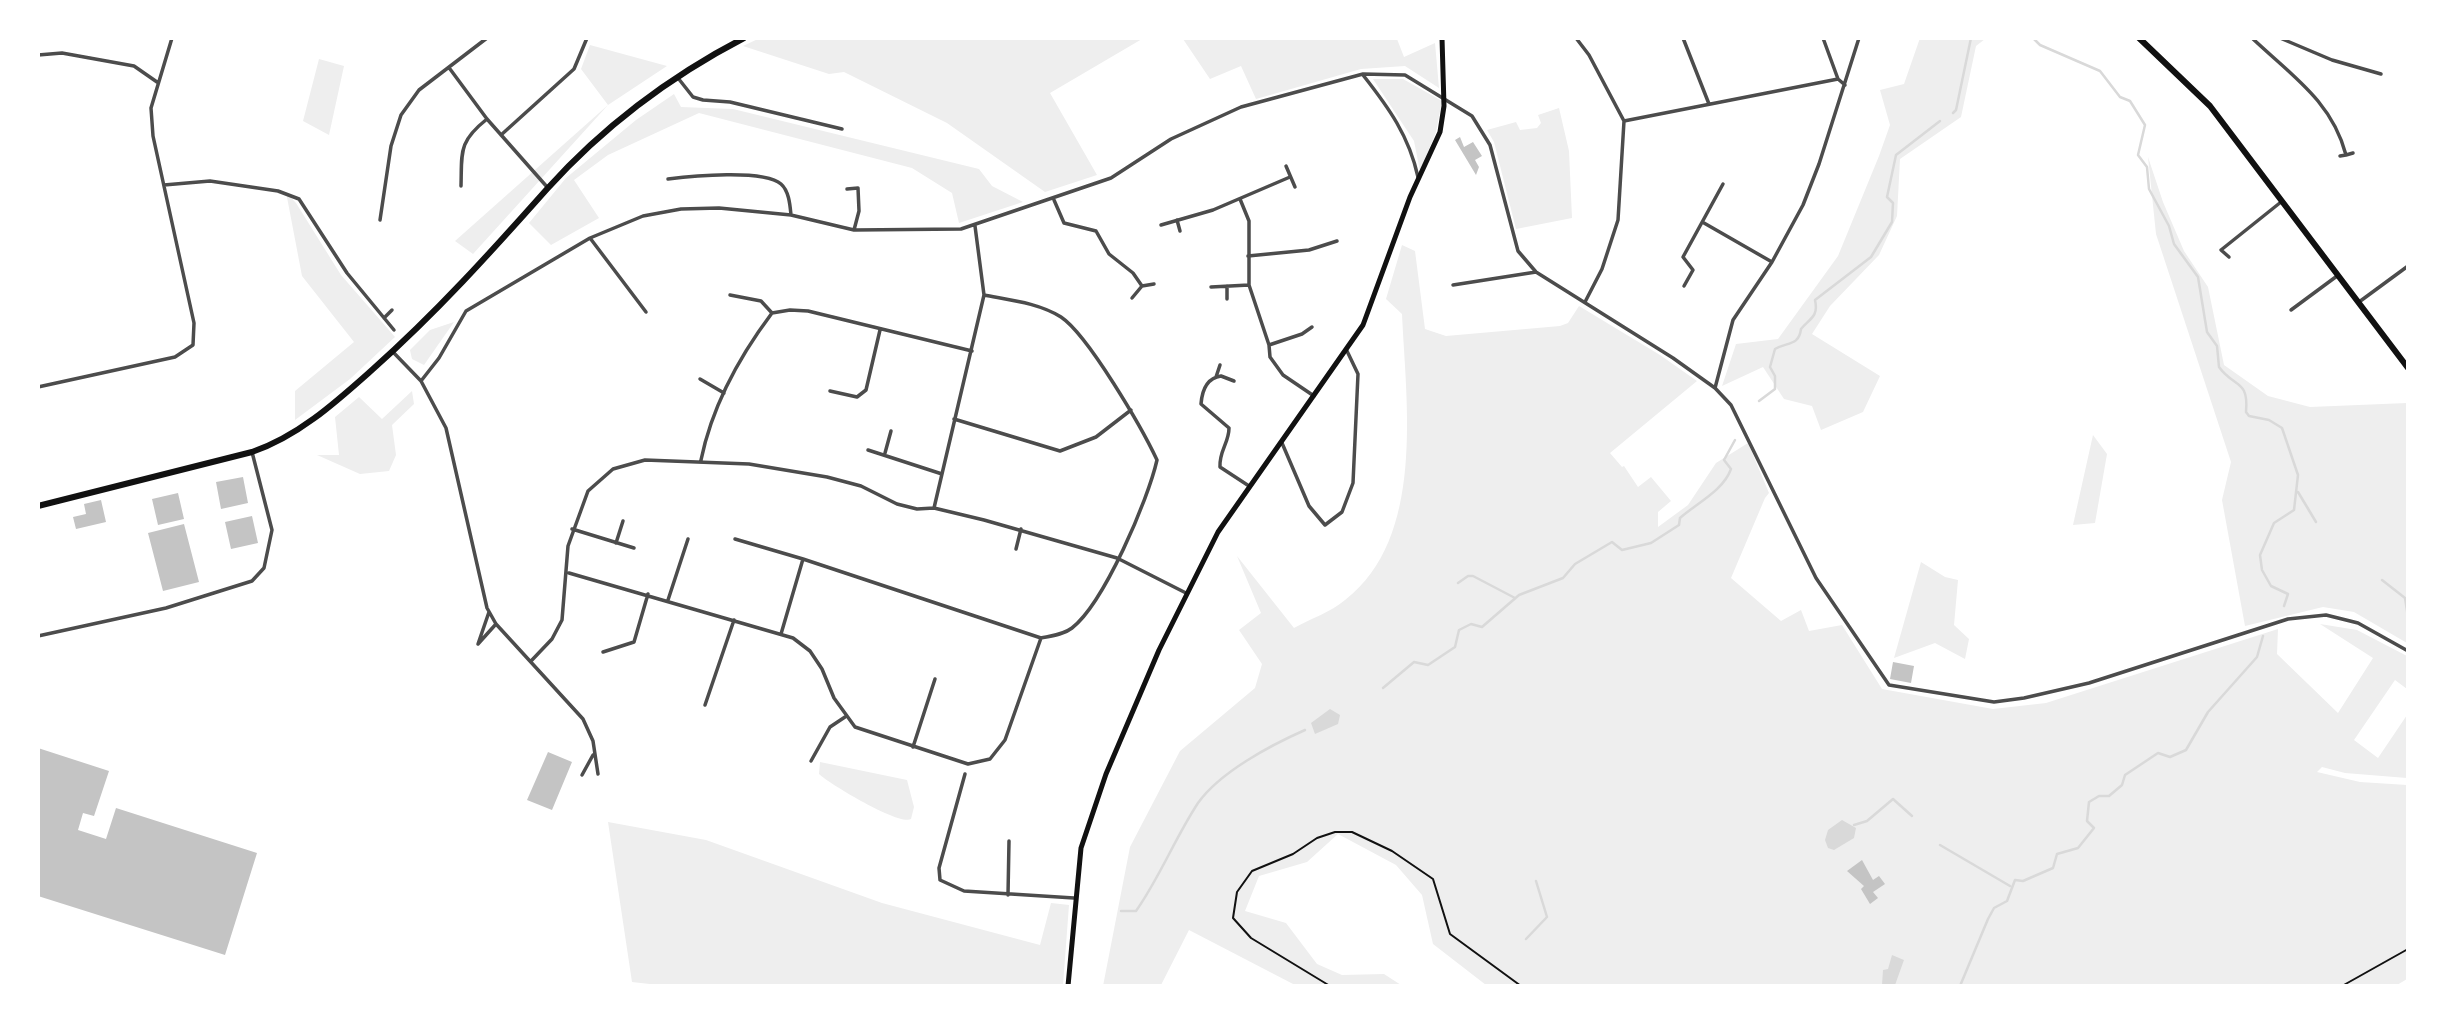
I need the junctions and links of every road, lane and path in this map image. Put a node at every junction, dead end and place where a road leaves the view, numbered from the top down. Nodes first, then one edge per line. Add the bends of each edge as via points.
1 (172, 38) edge
2 (487, 38) edge
3 (587, 38) edge
4 (744, 38) edge
5 (1442, 38) edge
6 (1576, 38) edge
7 (1683, 38) edge
8 (1823, 38) edge
9 (1859, 38) edge
10 (2139, 38) edge
11 (2252, 38) edge
12 (2280, 38) edge
13 (38, 55) edge
14 (450, 69) junction
15 (1363, 74) junction
16 (2381, 75) dead end
17 (678, 78) junction
18 (1839, 79) junction
19 (157, 82) junction
20 (1844, 85) junction
21 (1444, 98) junction
22 (1709, 104) junction
23 (486, 119) junction
24 (1624, 121) junction
25 (842, 129) dead end
26 (501, 135) junction
27 (2353, 153) dead end
28 (1286, 166) dead end
29 (1290, 177) junction
30 (668, 179) dead end
31 (1419, 179) junction
32 (1723, 184) dead end
33 (164, 186) junction
34 (461, 186) dead end
35 (1295, 187) dead end
36 (548, 188) junction
37 (847, 189) dead end
38 (1240, 199) junction
39 (1054, 200) junction
40 (2283, 200) junction
41 (791, 215) junction
42 (380, 220) dead end
43 (1177, 220) junction
44 (1703, 222) junction
45 (975, 225) junction
46 (1161, 225) dead end
47 (855, 230) junction
48 (1180, 231) dead end
49 (590, 238) junction
50 (1337, 240) dead end
51 (1248, 256) junction
52 (2230, 257) dead end
53 (1772, 262) junction
54 (2407, 266) edge
55 (1536, 272) junction
56 (2339, 275) junction
57 (1154, 284) dead end
58 (1249, 285) junction
59 (1453, 285) dead end
60 (1142, 286) junction
61 (1227, 286) junction
62 (1684, 286) dead end
63 (1211, 287) dead end
64 (730, 295) dead end
65 (985, 295) junction
66 (1132, 298) dead end
67 (1227, 299) dead end
68 (1585, 302) junction
69 (2359, 302) junction
70 (392, 310) dead end
71 (2291, 310) dead end
72 (646, 312) dead end
73 (772, 313) junction
74 (384, 318) junction
75 (1312, 327) dead end
76 (394, 330) dead end
77 (880, 330) junction
78 (1269, 345) junction
79 (972, 351) junction
80 (1347, 351) junction
81 (393, 352) junction
82 (1220, 365) dead end
83 (2407, 368) edge
84 (1216, 377) junction
85 (700, 379) dead end
86 (1234, 381) dead end
87 (421, 382) junction
88 (38, 387) edge
89 (1715, 388) junction
90 (830, 391) dead end
91 (724, 393) junction
92 (1314, 396) junction
93 (1131, 410) junction
94 (954, 419) junction
95 (891, 431) dead end
96 (1282, 442) junction
97 (868, 450) dead end
98 (252, 452) junction
99 (885, 453) junction
100 (701, 460) junction
101 (942, 474) junction
102 (1251, 487) junction
103 (38, 505) edge
104 (934, 508) junction
105 (622, 521) dead end
106 (572, 529) junction
107 (1021, 529) junction
108 (688, 539) dead end
109 (735, 539) dead end
110 (616, 543) junction
111 (634, 548) dead end
112 (1016, 549) dead end
113 (1117, 558) junction
114 (803, 559) junction
115 (568, 573) junction
116 (1186, 593) junction
117 (648, 594) junction
118 (668, 600) junction
119 (489, 611) junction
120 (734, 620) junction
121 (496, 624) junction
122 (781, 634) junction
123 (38, 636) edge
124 (1041, 638) junction
125 (2407, 651) edge
126 (603, 652) dead end
127 (532, 660) junction
128 (935, 679) dead end
129 (705, 705) dead end
130 (845, 717) junction
131 (913, 747) junction
132 (593, 754) junction
133 (811, 761) dead end
134 (598, 774) dead end
135 (965, 774) dead end
136 (582, 775) dead end
137 (1009, 841) dead end
138 (1008, 895) junction
139 (1074, 898) junction
140 (2407, 949) edge
141 (1068, 985) edge
142 (1330, 985) edge
143 (1521, 985) edge
144 (2342, 985) edge

1 - 19 street
2 - 14 street
3 - 26 street via 574,69
4 - 17 main road
5 - 21 main road
6 - 24 street
7 - 22 street
8 - 18 street
9 - 20 street
10 - 40 main road via 2210,106
11 - 27 street via 2324,105 2342,139 2343,156
12 - 16 street
13 - 19 street via 62,53 134,66
14 - 23 street
14 - 42 street via 419,90 401,116 391,146
15 - 21 street via 1405,75
15 - 31 street via 1401,125
15 - 39 street via 1241,107 1171,139 1111,178
17 - 25 street via 693,97
17 - 36 main road via 625,115
18 - 20 street
18 - 22 street
19 - 33 street via 151,108
20 - 53 street via 1807,195
21 - 31 main road via 1440,132
21 - 55 street via 1472,116 1490,145 1518,251
22 - 24 street
23 - 26 street
23 - 34 street via 464,143
24 - 68 street via 1618,220
26 - 36 street
28 - 29 street
29 - 35 street
29 - 38 street
30 - 41 street via 727,175 774,181 784,188
31 - 80 main road via 1376,294
32 - 44 street
33 - 74 street via 210,181 299,199 346,273
33 - 88 street via 194,323 193,345 175,357
36 - 81 main road via 501,244
37 - 47 street via 858,188
38 - 43 street
38 - 51 street via 1249,221
39 - 45 street
39 - 60 street via 1064,223 1096,231 1108,254
40 - 52 street via 2221,250
40 - 56 main road
41 - 47 street
41 - 49 street via 681,209 643,216
43 - 46 street
43 - 48 street
44 - 53 street
44 - 62 street via 1683,257 1693,270
45 - 47 street via 904,232
45 - 65 street
49 - 72 street
49 - 87 street via 467,311
50 - 51 street via 1310,250
51 - 58 street
53 - 89 street via 1733,320
54 - 69 street
55 - 59 street
55 - 68 street
56 - 69 main road
56 - 71 street
57 - 60 street
58 - 61 street
58 - 78 street
60 - 66 street
61 - 63 street
61 - 67 street
64 - 73 street via 761,301
65 - 79 street
65 - 93 street via 1046,309 1064,319
68 - 89 street
69 - 83 main road
70 - 74 street
73 - 77 street via 808,312
73 - 91 street
74 - 76 street
75 - 78 street
77 - 79 street
77 - 90 street via 866,390 857,397
78 - 92 street via 1269,358 1283,375
79 - 94 street
80 - 92 main road
80 - 96 street via 1359,374 1353,483 1342,512 1325,525 1309,506
81 - 87 street
81 - 98 main road via 315,418
82 - 84 street
84 - 86 street
84 - 102 street via 1202,392 1201,404 1229,428 1220,467
85 - 91 street
87 - 119 street via 446,428
89 - 125 street via 1736,414 1816,578 1884,682 1994,702 2024,698 2089,684 2288,619 2326,615 2357,623
91 - 100 street via 708,425
92 - 96 main road
93 - 94 street via 1096,437 1060,451
93 - 113 street via 1157,460 1152,483
94 - 101 street
95 - 99 street
96 - 102 main road
97 - 99 street
98 - 103 main road
98 - 123 street via 272,530 264,568 252,581 166,608
99 - 101 street
100 - 104 street via 827,477 860,485 897,504
100 - 106 street via 645,460 613,469 588,491
101 - 104 street
102 - 116 main road via 1218,532
104 - 107 street
105 - 110 street
106 - 110 street
106 - 115 street
107 - 112 street
107 - 113 street
108 - 118 street
109 - 114 street
110 - 111 street
113 - 116 street
113 - 124 street via 1085,615 1069,630
114 - 122 street
114 - 124 street
115 - 117 street
115 - 127 street via 562,620
116 - 139 main road via 1090,816
117 - 118 street
117 - 126 street via 634,642
118 - 120 street
119 - 121 street
119 - 121 street via 478,644
120 - 122 street
120 - 129 street
121 - 127 street
122 - 130 street via 810,651
124 - 131 street via 1005,740 990,759 968,764
127 - 132 street via 583,719 593,741
128 - 131 street
130 - 131 street via 855,727
130 - 133 street via 830,727
132 - 134 street
132 - 136 street
135 - 138 street via 939,868 940,880 964,891
137 - 138 street
138 - 139 street
139 - 141 main road
140 - 144 path
142 - 143 path via 1251,938 1233,918 1237,892 1252,872 1335,832 1352,832 1392,851 1433,879 1450,934

